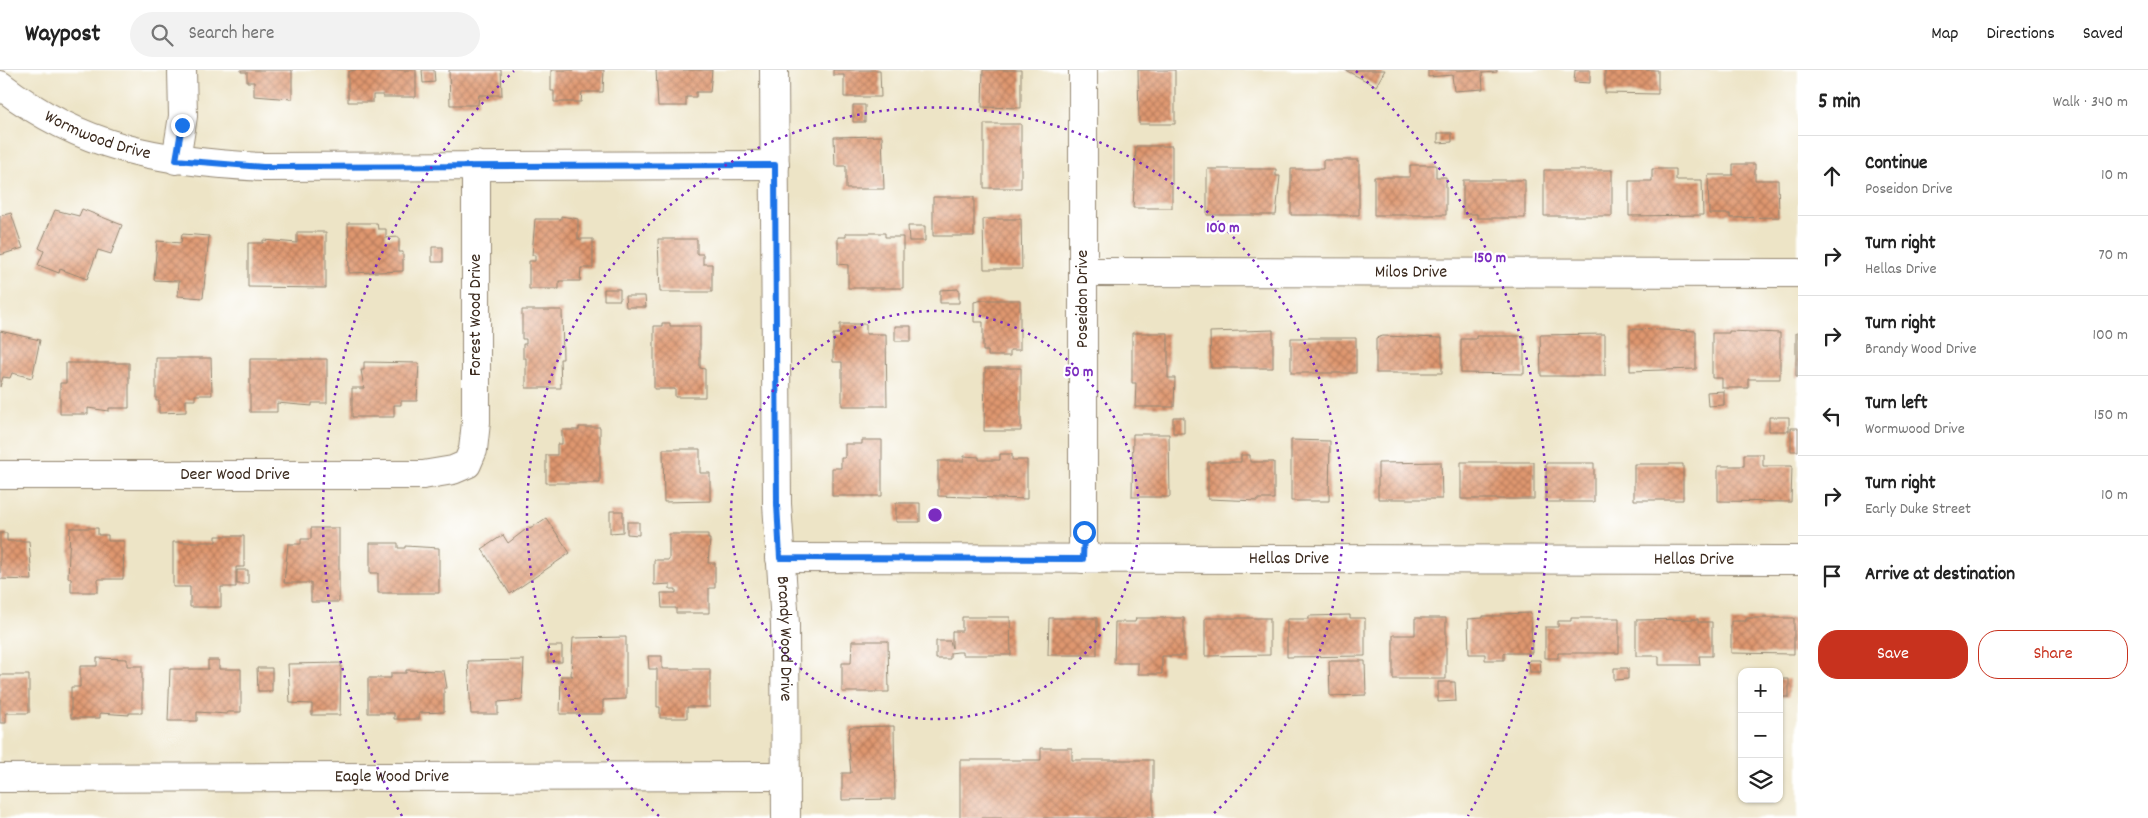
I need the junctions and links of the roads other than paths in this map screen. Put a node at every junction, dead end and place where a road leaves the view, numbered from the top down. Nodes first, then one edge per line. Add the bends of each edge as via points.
1 (182, 70) edge
2 (774, 70) edge
3 (1083, 70) edge
4 (0, 85) edge
5 (176, 160) junction
6 (476, 165) junction
7 (775, 165) junction
8 (1083, 272) junction
9 (1798, 273) edge
10 (467, 464) joint
11 (0, 475) edge
12 (780, 558) junction
13 (1083, 559) junction
14 (1798, 560) edge
15 (786, 776) junction
16 (0, 778) edge
17 (786, 818) edge

1 - 5 street via 183,116
2 - 7 street, Brandy Wood Drive
3 - 8 street, Poseidon Drive
4 - 5 street, Wormwood Drive via 48,118 80,133 137,153
5 - 6 street, Wormwood Drive via 263,167
6 - 7 street, Wormwood Drive
6 - 10 street, Forest Wood Drive via 476,422 473,450
7 - 12 street, Brandy Wood Drive
8 - 9 street, Milos Drive
8 - 13 street, Poseidon Drive
10 - 11 street, Deer Wood Drive via 453,470 422,474
12 - 13 street, Hellas Drive
12 - 15 street, Brandy Wood Drive via 785,624
13 - 14 street, Hellas Drive
15 - 16 street, Eagle Wood Drive
15 - 17 street, Brandy Wood Drive

